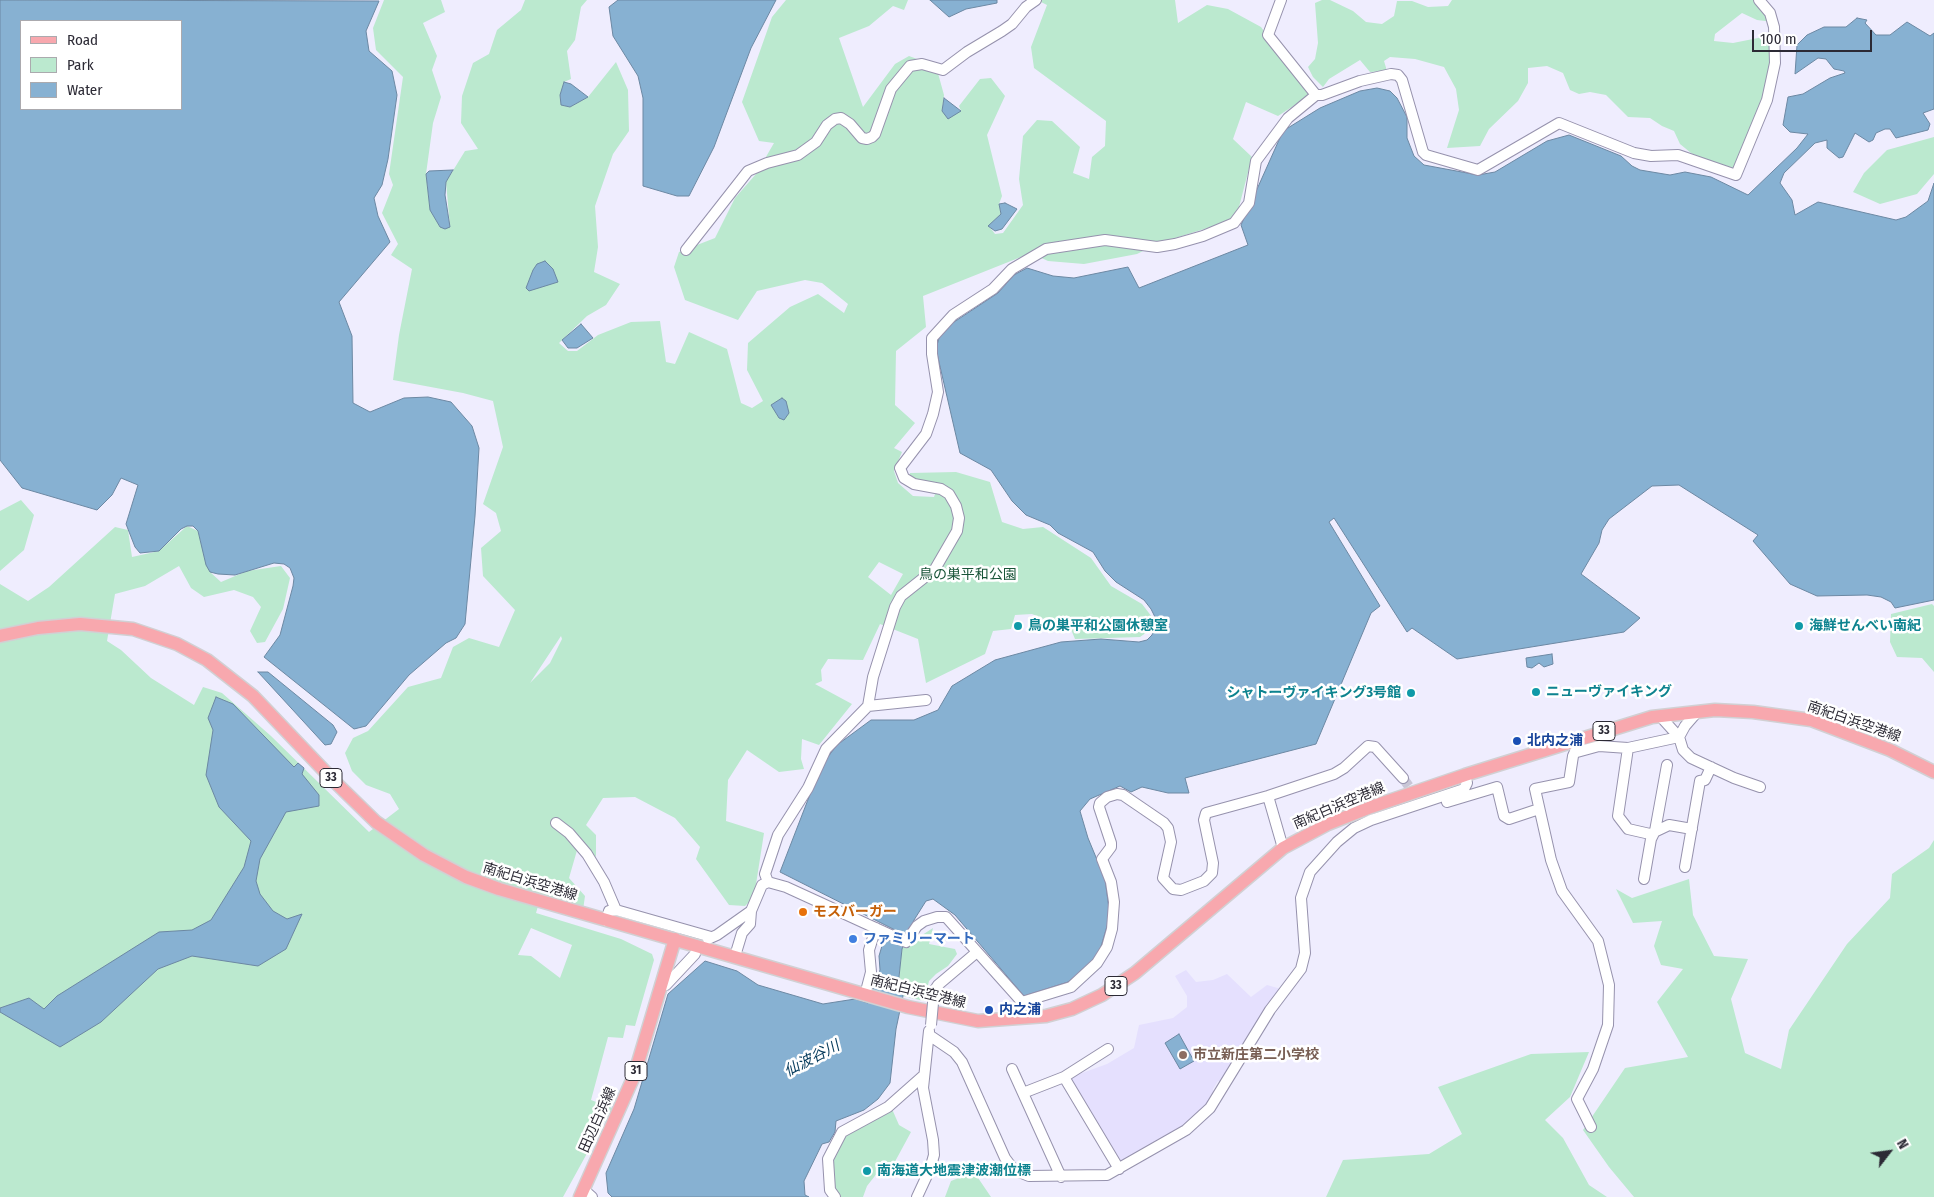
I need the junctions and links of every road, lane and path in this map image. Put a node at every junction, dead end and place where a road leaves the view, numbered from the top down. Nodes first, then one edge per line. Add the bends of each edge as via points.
1 (1036, 0) edge
2 (1281, 0) edge
3 (1759, 0) edge
4 (1316, 95) junction
5 (686, 250) dead end
6 (0, 636) edge
7 (926, 700) dead end
8 (868, 706) junction
9 (1698, 711) junction
10 (1660, 716) junction
11 (1680, 737) junction
12 (1581, 738) junction
13 (1628, 748) junction
14 (1577, 752) junction
15 (1667, 766) dead end
16 (1711, 767) junction
17 (1934, 772) edge
18 (1465, 775) junction
19 (1403, 778) tunnel mouth
20 (1760, 787) dead end
21 (1268, 796) junction
22 (1421, 803) junction
23 (1539, 809) junction
24 (556, 823) dead end
25 (1692, 828) junction
26 (1655, 832) junction
27 (1283, 848) junction
28 (1685, 867) dead end
29 (1644, 879) dead end
30 (768, 882) junction
31 (616, 910) junction
32 (751, 911) junction
33 (606, 921) junction
34 (876, 928) junction
35 (675, 939) junction
36 (977, 952) junction
37 (695, 954) dead end
38 (735, 956) junction
39 (661, 985) junction
40 (867, 995) junction
41 (930, 1030) junction
42 (1108, 1049) dead end
43 (1012, 1069) dead end
44 (922, 1076) junction
45 (1064, 1077) junction
46 (1023, 1094) junction
47 (1591, 1127) dead end
48 (1119, 1169) junction
49 (1061, 1177) junction
50 (585, 1195) edge
51 (836, 1197) edge
52 (917, 1197) edge

1 - 5 street via 1007,28 943,70 915,63 910,66 891,89 872,137 862,138 850,124 841,118 835,119 816,142 798,155 748,171
2 - 4 street via 1268,35
3 - 4 street via 1770,13 1774,27 1775,63 1767,100 1736,175 1678,155 1634,153 1559,123 1478,170 1426,156 1422,152 1398,75 1360,81
4 - 8 street via 1288,118 1256,161 1249,204 1234,223 1203,236 1157,247 1104,240 1046,249 1012,269 993,290 953,315 932,338 938,392 933,414 926,434 900,468 904,478 914,484 941,489 949,494 958,512 957,531 935,569 901,596 895,607 873,678
6 - 33 main road, 南紀白浜空港線 / 33 via 80,624 133,629 192,651 253,696 376,822 424,855 466,877 499,889
7 - 8 street
8 - 30 street via 826,749 808,788 778,835 765,874
9 - 10 main road, 南紀白浜空港線 / 33
9 - 11 street
9 - 17 main road, 南紀白浜空港線 / 33 via 1753,712 1811,720 1890,750
10 - 11 street
10 - 12 main road, 南紀白浜空港線 / 33
11 - 13 street
11 - 16 street via 1683,750 1691,758
12 - 14 street
12 - 18 main road, 南紀白浜空港線 / 33
13 - 14 street via 1598,746
13 - 26 street via 1618,816 1628,829 1650,834
14 - 23 street via 1573,756 1569,782 1535,789
15 - 26 street
16 - 20 street
16 - 25 street via 1705,780 1700,782
18 - 22 street via 1467,783 1464,789
18 - 27 main road, 南紀白浜空港線 / 33 via 1343,818
19 - 21 street via 1375,747 1368,746 1334,774
21 - 27 street
21 - 36 street via 1205,814 1212,873 1204,881 1181,890 1173,889 1163,878 1171,842 1164,823 1124,794 1116,794 1101,802 1099,807 1111,845 1102,859 1111,885 1114,915 1109,940 1097,963 1071,987 1022,1002
22 - 23 street via 1440,804 1497,787 1504,816 1509,819
22 - 48 street via 1354,828 1310,872 1301,898 1305,953 1293,982 1270,1010 1223,1088 1198,1121
23 - 47 street via 1562,890 1598,941 1609,985 1608,1025 1593,1069 1577,1099
24 - 31 street via 587,854
25 - 26 street via 1669,825
25 - 28 street
26 - 29 street
27 - 40 main road, 南紀白浜空港線 / 33 via 1135,973 1092,1000 1046,1016 972,1021
30 - 32 street via 762,885
30 - 34 street
31 - 32 street via 710,938
31 - 33 street via 608,911
32 - 38 street via 750,924 742,933
33 - 35 main road, 南紀白浜空港線 / 33
34 - 36 street via 906,942 920,924 942,917 950,920
34 - 40 street via 869,950
35 - 38 main road, 南紀白浜空港線 / 33
35 - 39 main road, 田辺白浜線 / 31
36 - 41 street, bridge via 934,991
37 - 39 street via 666,985
38 - 40 main road, 南紀白浜空港線 / 33
39 - 50 main road, 田辺白浜線 / 31 via 634,1076
41 - 44 street
41 - 49 street via 962,1062 1005,1158 1014,1170 1030,1176
42 - 45 street
43 - 46 street
44 - 51 street via 888,1107 842,1132 828,1159 830,1190
44 - 52 street via 934,1155
45 - 46 street
45 - 48 street
46 - 49 street
48 - 49 street via 1107,1176

